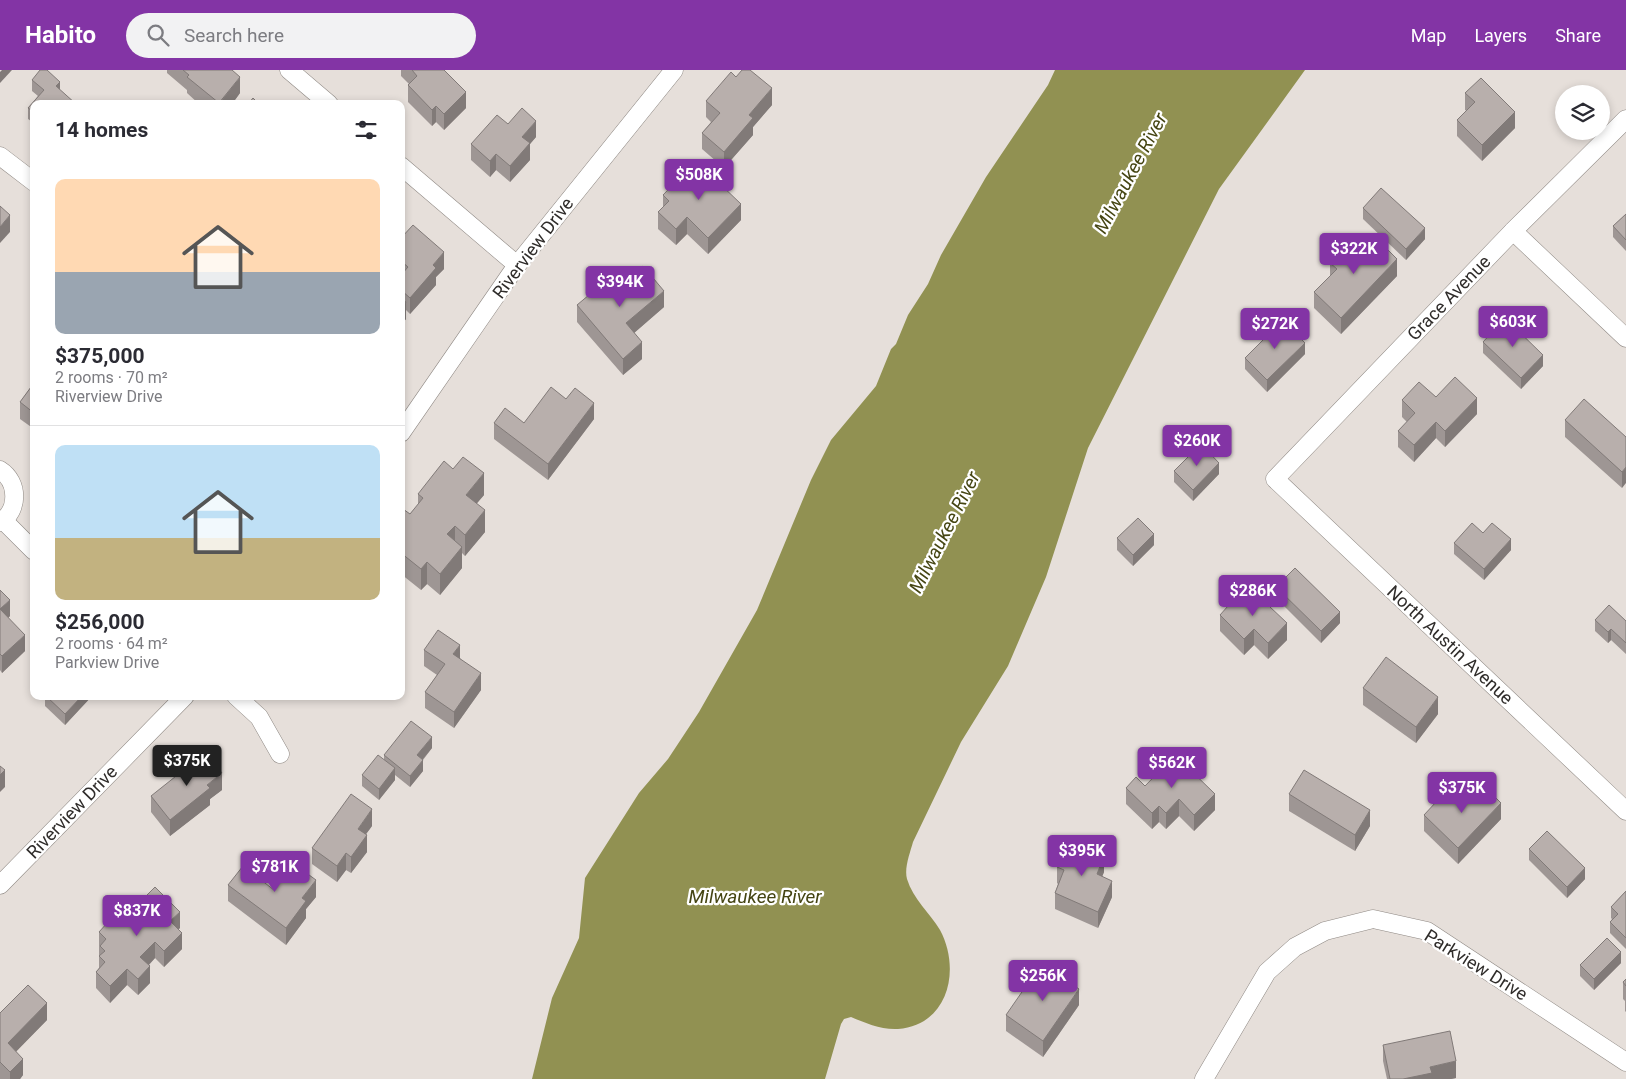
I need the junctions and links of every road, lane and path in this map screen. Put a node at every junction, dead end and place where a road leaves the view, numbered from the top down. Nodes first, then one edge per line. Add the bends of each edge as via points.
1 (289, 70) edge
2 (674, 70) edge
3 (324, 100) edge
4 (1626, 119) edge
5 (0, 156) edge
6 (405, 169) edge
7 (30, 179) edge
8 (1513, 231) junction
9 (517, 265) junction
10 (1626, 338) edge
11 (405, 427) edge
12 (0, 470) edge
13 (1275, 479) joint
14 (2, 521) edge
15 (30, 547) edge
16 (181, 700) edge
17 (241, 700) edge
18 (280, 754) dead end
19 (1626, 811) edge
20 (0, 885) edge
21 (1626, 1062) edge
22 (1204, 1079) edge

1 - 3 street
2 - 9 street, Riverview Drive
4 - 8 street, Grace Avenue
5 - 7 street
6 - 9 street
8 - 10 street
8 - 13 street, Grace Avenue
9 - 11 street, Riverview Drive
12 - 14 street via 11,481 14,491 10,512
13 - 19 street, North Austin Avenue
14 - 15 street
16 - 20 street, Riverview Drive
17 - 18 street via 259,716
21 - 22 street, Parkview Drive via 1427,931 1373,919 1325,932 1296,947 1267,972

